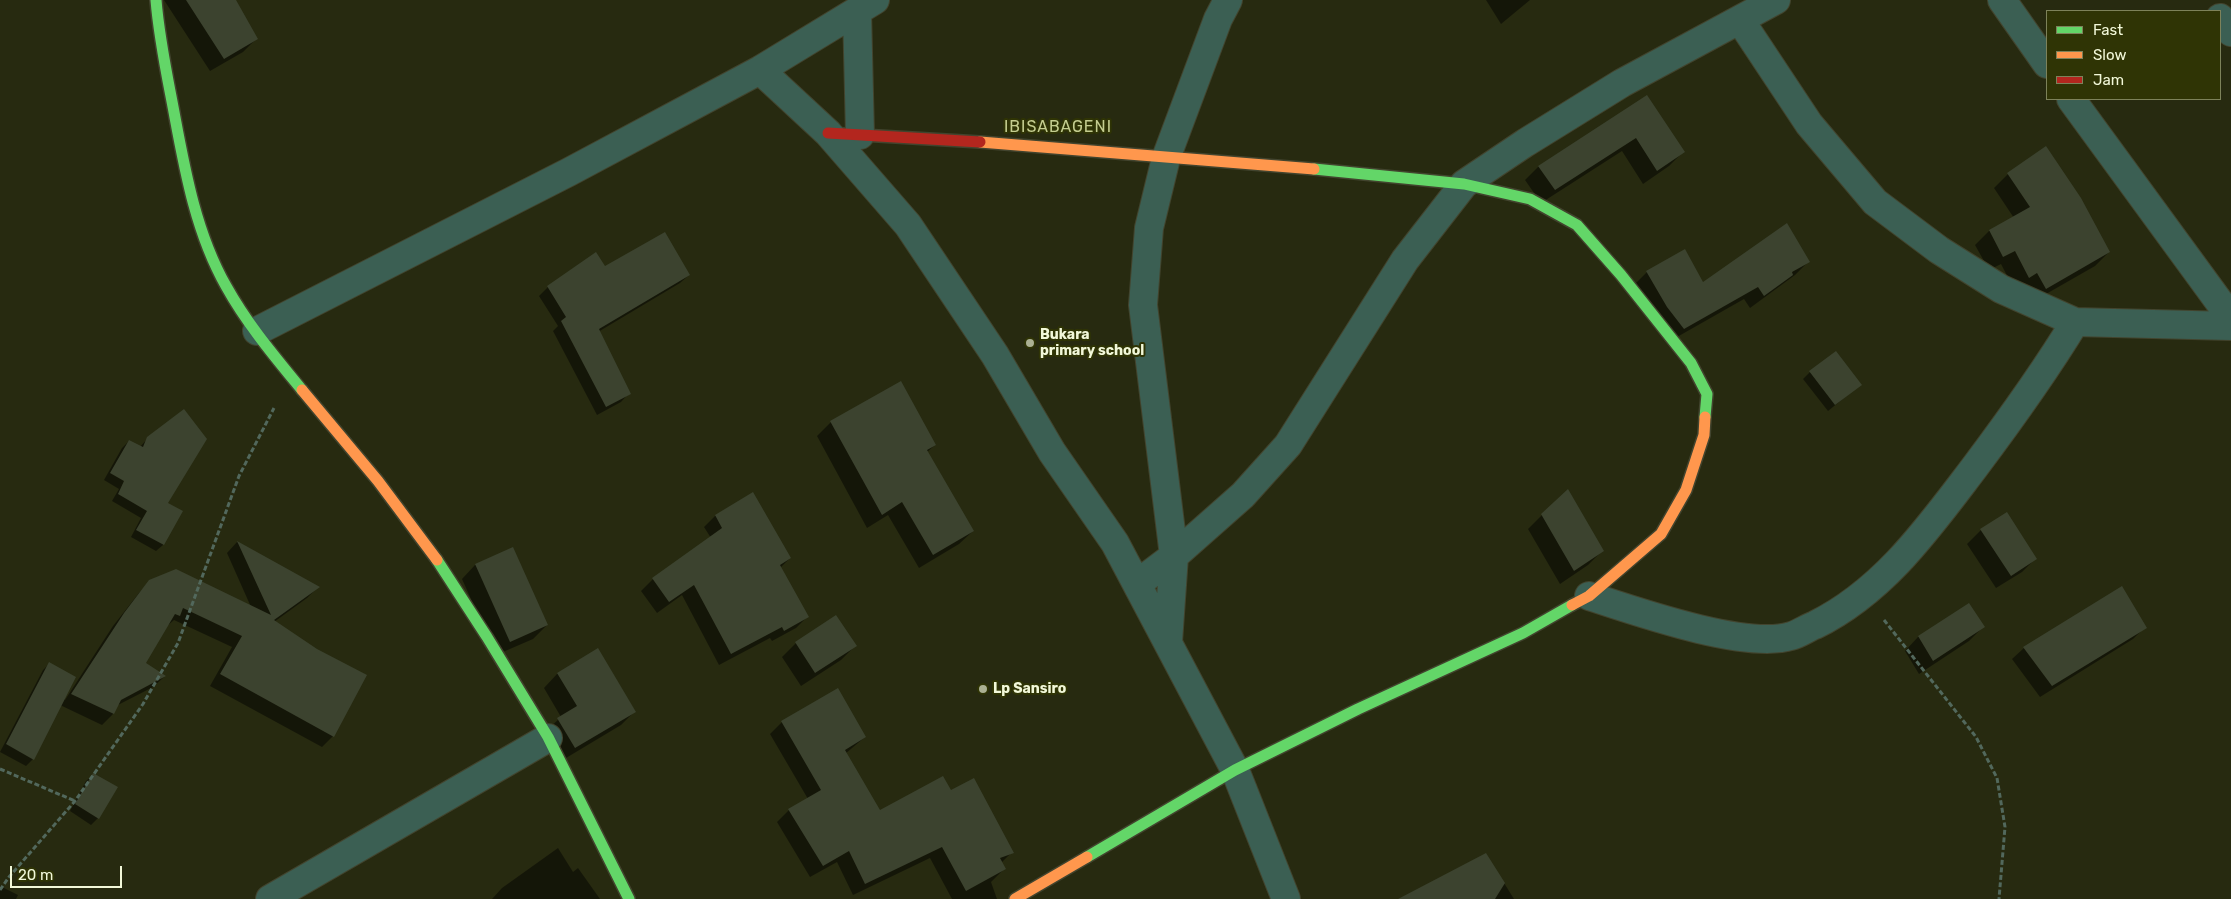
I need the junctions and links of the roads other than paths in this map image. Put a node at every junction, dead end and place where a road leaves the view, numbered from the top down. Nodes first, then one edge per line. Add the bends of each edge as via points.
1 (156, 0) edge
2 (1228, 0) edge
3 (1776, 0) edge
4 (2002, 0) edge
5 (2205, 0) edge
6 (866, 6) edge
7 (2213, 10) edge
8 (2221, 19) edge
9 (1740, 20) junction
10 (2231, 32) edge
11 (2046, 63) edge
12 (760, 70) junction
13 (2072, 100) edge
14 (828, 133) junction
15 (860, 135) junction
16 (1166, 158) junction
17 (1464, 184) junction
18 (2231, 318) edge
19 (2075, 322) junction
20 (2231, 326) edge
21 (257, 331) junction
22 (1174, 556) junction
23 (1137, 584) junction
24 (1589, 596) junction
25 (1168, 642) junction
26 (548, 738) junction
27 (1235, 770) junction
28 (270, 899) edge
29 (629, 899) edge
30 (1015, 899) edge
31 (1286, 899) edge

1 - 21 street via 158,30 183,159 206,244 238,306
2 - 16 street
3 - 9 street
4 - 11 street
5 - 7 street
6 - 12 street
6 - 15 street
8 - 10 street
9 - 17 street via 1622,83
9 - 19 street via 1809,124 1875,202 1939,250 2002,289
12 - 14 street
12 - 21 street via 569,172
13 - 18 street
14 - 15 street
14 - 23 street via 908,225 995,355 1052,452 1114,543
15 - 16 street
16 - 17 street
16 - 22 street via 1149,228 1143,305
17 - 22 street via 1405,260 1288,445 1243,495
17 - 24 street via 1530,199 1577,225 1691,363 1707,394 1704,435 1686,490 1661,534
19 - 20 street
19 - 24 street via 2044,374 1913,546 1865,594 1824,620 1790,637 1755,639 1660,619
21 - 26 street via 376,477 421,538
22 - 23 street
22 - 25 street
23 - 25 street
24 - 27 street via 1523,633
25 - 27 street
26 - 28 street
26 - 29 street
27 - 30 street
27 - 31 street

